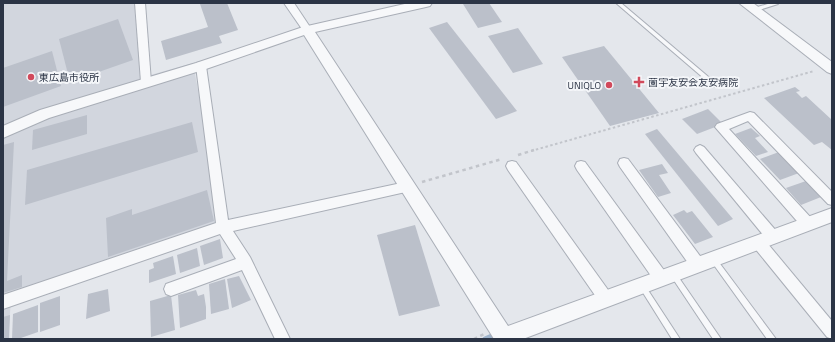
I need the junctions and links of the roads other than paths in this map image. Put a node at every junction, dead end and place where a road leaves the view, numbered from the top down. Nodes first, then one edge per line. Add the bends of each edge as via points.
1 (140, 3) edge
2 (288, 3) edge
3 (426, 3) edge
4 (618, 3) edge
5 (776, 3) edge
6 (749, 6) edge
7 (307, 30) junction
8 (202, 66) junction
9 (831, 67) edge
10 (146, 82) junction
11 (716, 86) dead end
12 (3, 132) edge
13 (700, 150) dead end
14 (510, 161) road end
15 (624, 164) dead end
16 (582, 166) dead end
17 (406, 187) junction
18 (832, 200) edge
19 (832, 215) edge
20 (808, 224) junction
21 (223, 226) junction
22 (766, 240) junction
23 (245, 262) junction
24 (706, 262) junction
25 (667, 276) junction
26 (642, 286) junction
27 (171, 289) dead end
28 (606, 299) junction
29 (3, 302) edge
30 (832, 332) edge
31 (505, 338) edge
32 (283, 339) edge
33 (676, 339) edge
34 (717, 339) edge
35 (772, 339) edge

1 - 10 street
2 - 7 street
3 - 7 street
4 - 11 lane
5 - 6 lane
6 - 9 street
7 - 8 street
7 - 17 street
8 - 10 street
8 - 21 street
10 - 12 street via 44,114
13 - 22 street
14 - 28 street
15 - 24 street
16 - 25 street
17 - 21 street
17 - 31 street
18 - 20 street via 750,116 721,127
19 - 20 street
20 - 22 street
21 - 23 street
21 - 29 street
22 - 24 street
22 - 30 street
23 - 27 street
23 - 32 street
24 - 25 street
24 - 35 lane
25 - 26 street
25 - 34 lane
26 - 28 street
26 - 33 lane
28 - 31 street

